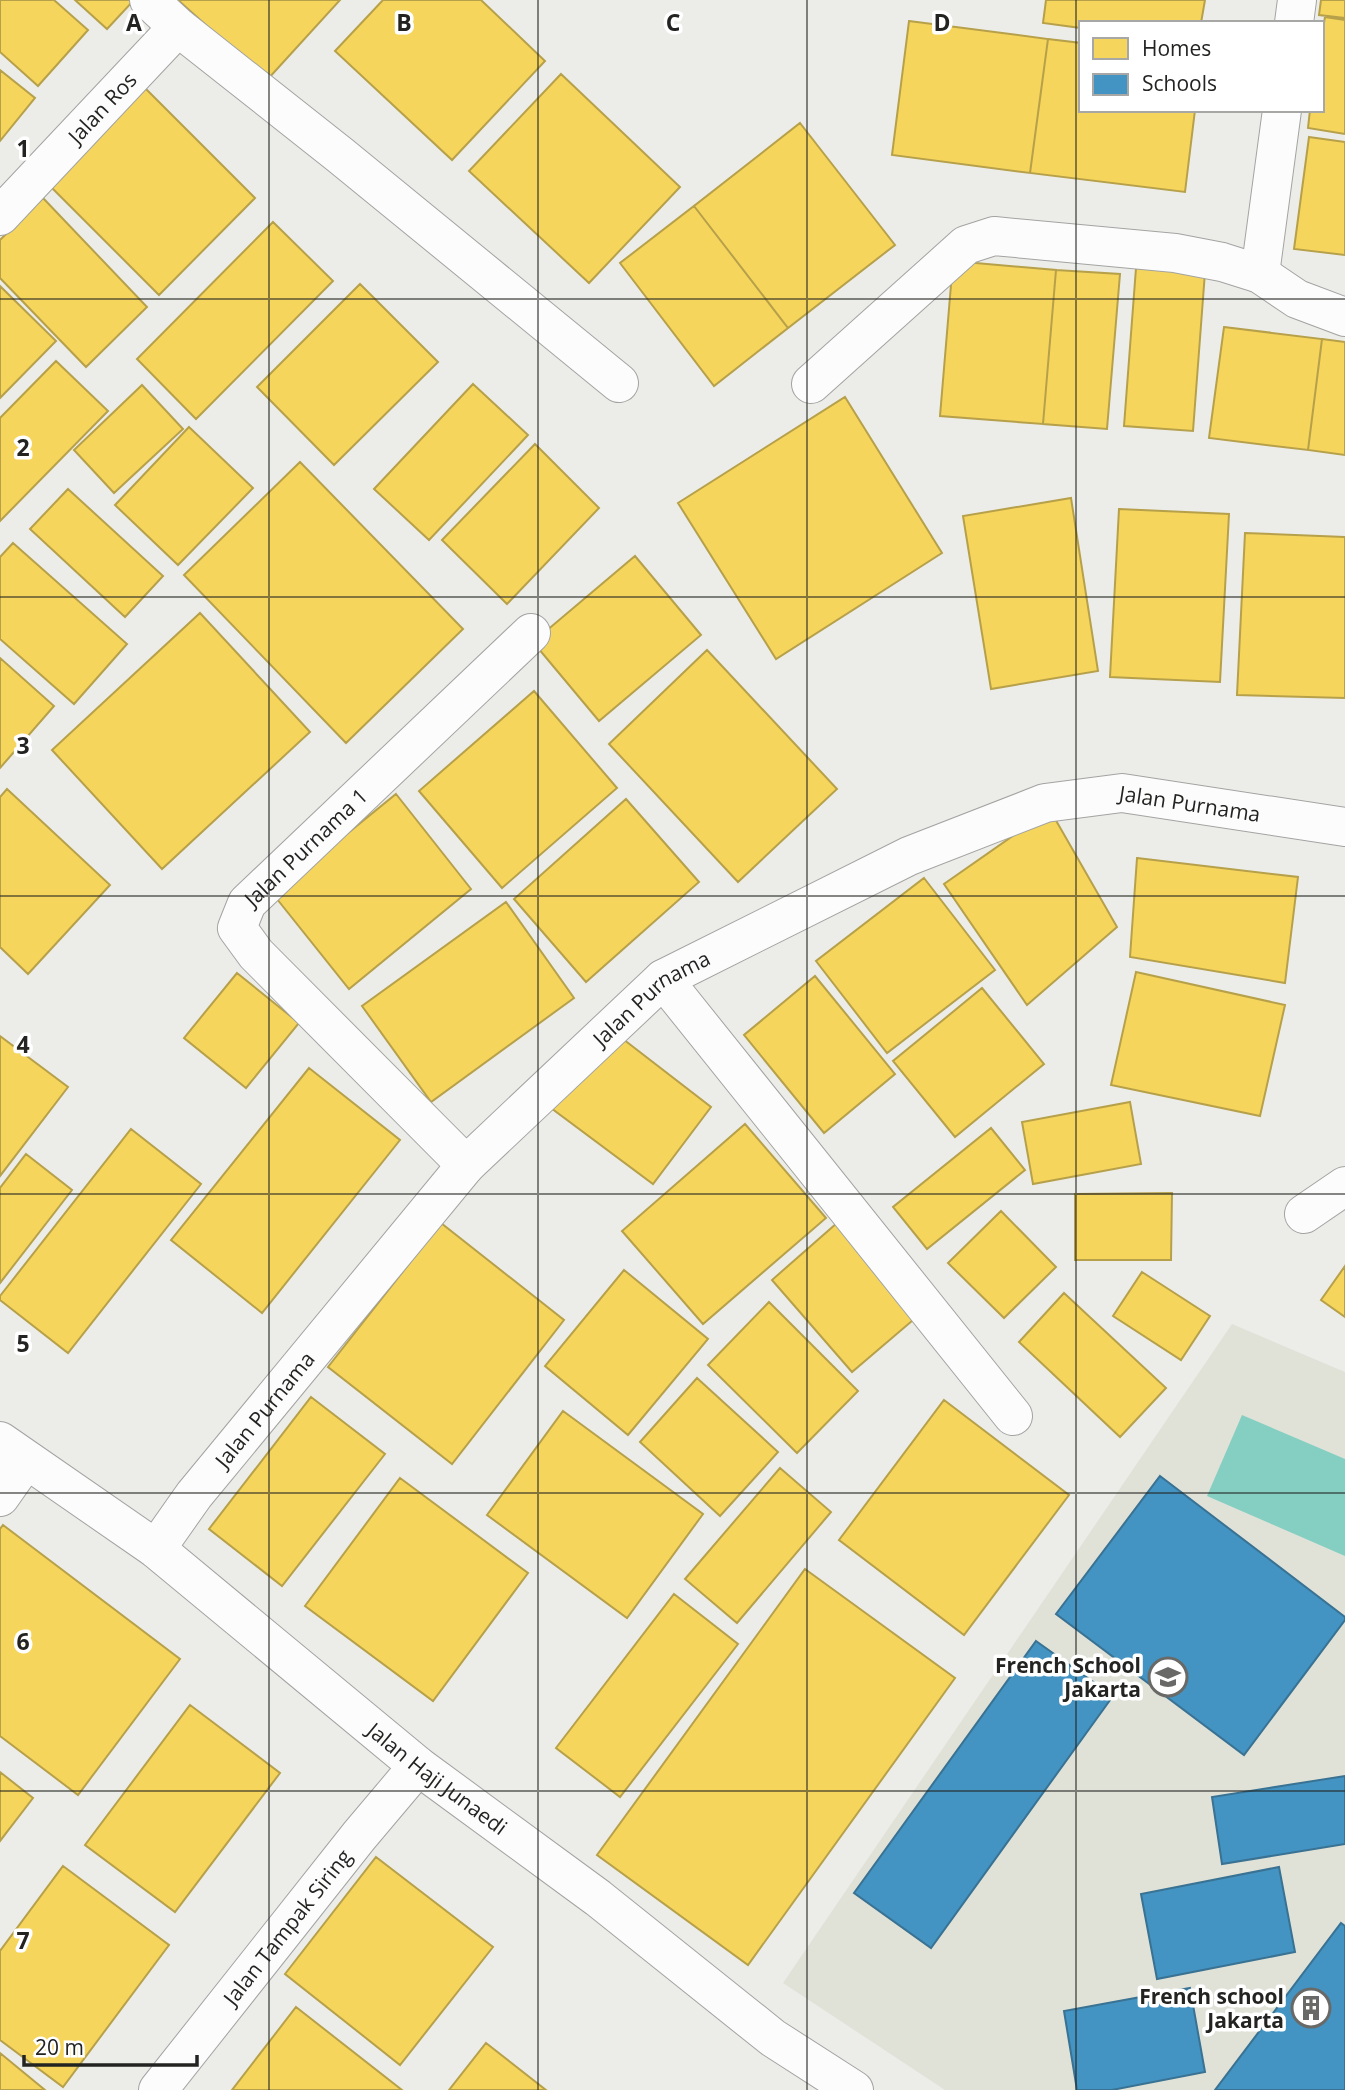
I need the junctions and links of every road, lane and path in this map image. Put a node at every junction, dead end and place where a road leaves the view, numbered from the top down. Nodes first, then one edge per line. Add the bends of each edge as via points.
1 (149, 0) edge
2 (1297, 0) edge
3 (1294, 21) edge
4 (178, 27) junction
5 (1282, 112) edge
6 (0, 216) edge
7 (1260, 274) junction
8 (1345, 317) edge
9 (619, 383) dead end
10 (811, 384) dead end
11 (531, 633) dead end
12 (1345, 827) edge
13 (663, 979) junction
14 (466, 1165) junction
15 (1345, 1186) edge
16 (1304, 1214) dead end
17 (1013, 1416) dead end
18 (13, 1451) edge
19 (0, 1497) edge
20 (156, 1549) junction
21 (418, 1766) junction
22 (158, 2090) edge
23 (854, 2090) edge

1 - 4 street
2 - 3 street
4 - 6 street, Jalan Ros
4 - 9 street
5 - 7 street
7 - 8 street via 1297,299
7 - 10 street via 1175,253 994,236 966,246
11 - 14 street, Jalan Purnama 1 via 247,903 237,928 256,954
12 - 13 street, Jalan Purnama via 1122,793 1045,803 909,856
13 - 14 street, Jalan Purnama
13 - 17 street
14 - 20 street, Jalan Purnama via 194,1495
15 - 16 street
18 - 19 street, Jalan Haji Junaedi
18 - 20 street, Jalan Haji Junaedi
20 - 21 street, Jalan Haji Junaedi
21 - 22 street, Jalan Tampak Siring
21 - 23 street, Jalan Haji Junaedi via 598,1898 773,2038

